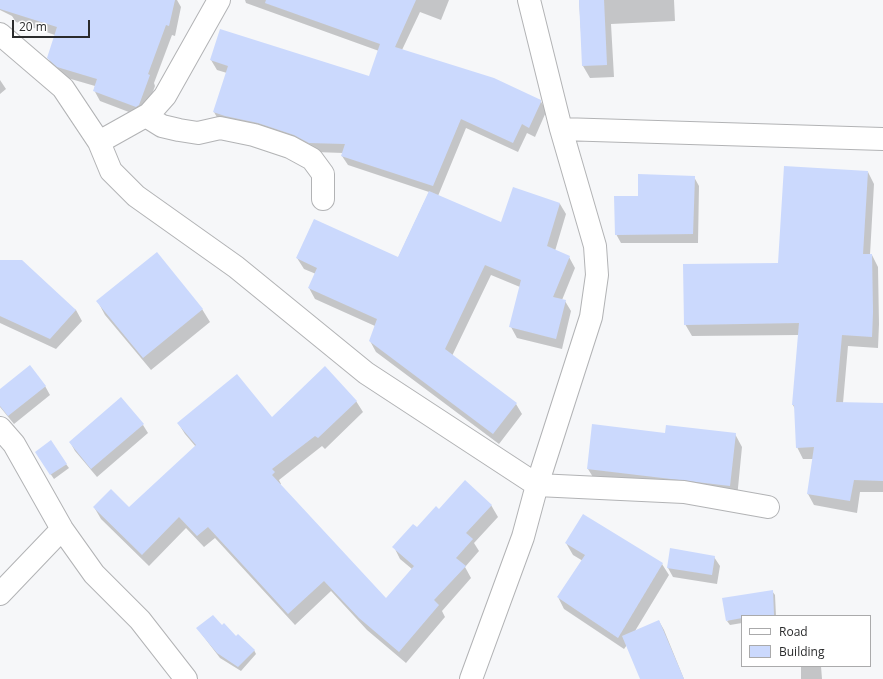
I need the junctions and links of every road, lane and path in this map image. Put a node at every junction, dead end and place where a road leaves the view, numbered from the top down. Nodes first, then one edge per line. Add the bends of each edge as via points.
1 (219, 0) edge
2 (529, 0) edge
3 (0, 34) edge
4 (146, 116) junction
5 (561, 129) junction
6 (883, 139) edge
7 (99, 142) junction
8 (323, 199) dead end
9 (0, 428) edge
10 (537, 485) junction
11 (768, 507) dead end
12 (62, 528) junction
13 (0, 594) edge
14 (186, 679) edge
15 (471, 679) edge

1 - 4 street via 165,96
2 - 5 street
3 - 7 street via 63,88
4 - 7 street
4 - 8 street via 162,126 179,130 198,132 220,128 254,135 290,147 312,159 323,174
5 - 6 street
5 - 10 street via 595,246 597,275 591,317
7 - 10 street via 112,170 136,196 236,267 366,373
9 - 12 street via 14,444
10 - 11 street via 684,492
10 - 15 street via 523,537
12 - 13 street
12 - 14 street via 94,574 140,620

